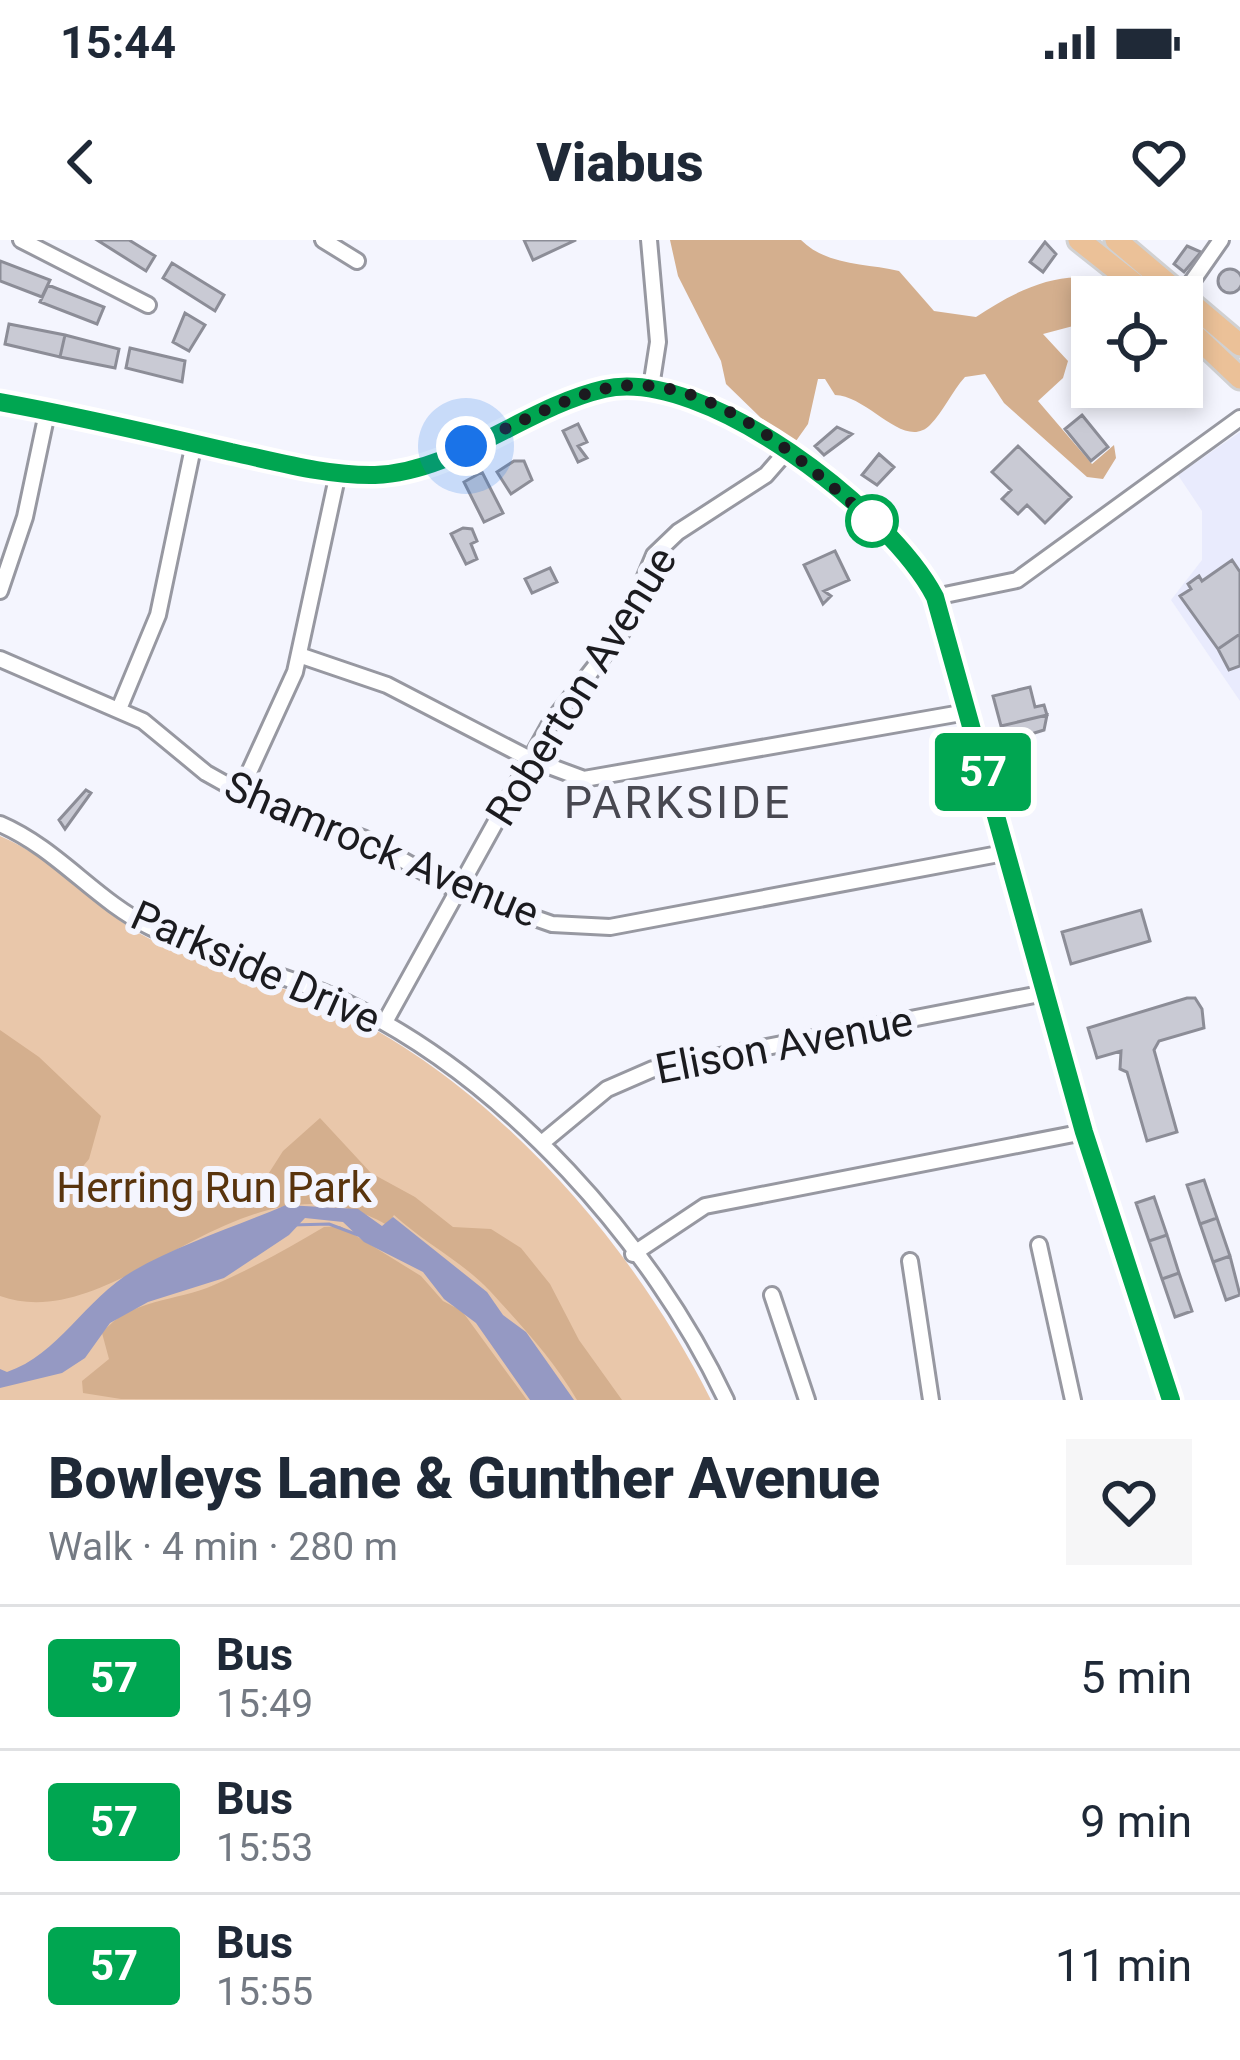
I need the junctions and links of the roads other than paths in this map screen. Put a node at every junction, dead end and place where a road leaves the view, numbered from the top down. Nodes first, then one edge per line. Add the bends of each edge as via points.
1 (21, 240) edge
2 (323, 240) edge
3 (649, 240) edge
4 (1079, 240) edge
5 (1115, 240) edge
6 (1222, 240) edge
7 (357, 261) dead end
8 (1124, 276) edge
9 (1162, 276) edge
10 (1196, 276) edge
11 (148, 305) dead end
12 (1203, 311) edge
13 (1203, 343) edge
14 (1240, 345) edge
15 (1240, 378) edge
16 (651, 387) junction
17 (0, 402) edge
18 (47, 412) junction
19 (1240, 418) edge
20 (194, 443) junction
21 (786, 452) junction
22 (338, 473) junction
23 (0, 591) edge
24 (935, 597) junction
25 (299, 655) junction
26 (0, 659) edge
27 (118, 709) junction
28 (967, 712) junction
29 (530, 759) junction
30 (240, 792) junction
31 (0, 824) edge
32 (1004, 854) junction
33 (458, 891) junction
34 (1046, 993) junction
35 (385, 1022) junction
36 (1084, 1132) junction
37 (543, 1142) junction
38 (1039, 1245) dead end
39 (633, 1254) junction
40 (910, 1261) dead end
41 (772, 1294) dead end
42 (1071, 1399) edge
43 (726, 1400) edge
44 (807, 1400) edge
45 (931, 1400) edge
46 (1171, 1400) edge

1 - 11 street
2 - 7 street
3 - 16 street via 658,342
4 - 8 main road
5 - 9 main road
6 - 10 street
12 - 14 main road
13 - 15 main road
16 - 21 street via 702,399
16 - 22 street via 590,393 410,469
17 - 18 street
18 - 20 street
18 - 23 street
19 - 24 street via 1017,580
20 - 22 street
20 - 27 street via 158,615
21 - 24 street via 896,541
21 - 29 street, Roberton Avenue via 766,475 662,545 622,632
22 - 25 street
24 - 28 street
25 - 29 street via 387,685
25 - 30 street via 277,722
26 - 27 street, Shamrock Avenue
27 - 30 street, Shamrock Avenue
28 - 29 street via 603,778 574,777
28 - 32 street
29 - 33 street, Roberton Avenue
30 - 33 street, Shamrock Avenue via 364,838
31 - 35 street, Parkside Drive via 47,849 148,927 308,984
32 - 33 street, Shamrock Avenue via 610,927 552,924
32 - 34 street
33 - 35 street, Roberton Avenue
34 - 36 street
34 - 37 street, Elison Avenue via 653,1069 607,1089
35 - 37 street, Parkside Drive via 482,1087
36 - 39 street via 705,1206
36 - 46 street
37 - 39 street, Parkside Drive
38 - 42 street
39 - 43 street, Parkside Drive
40 - 45 street
41 - 44 street

